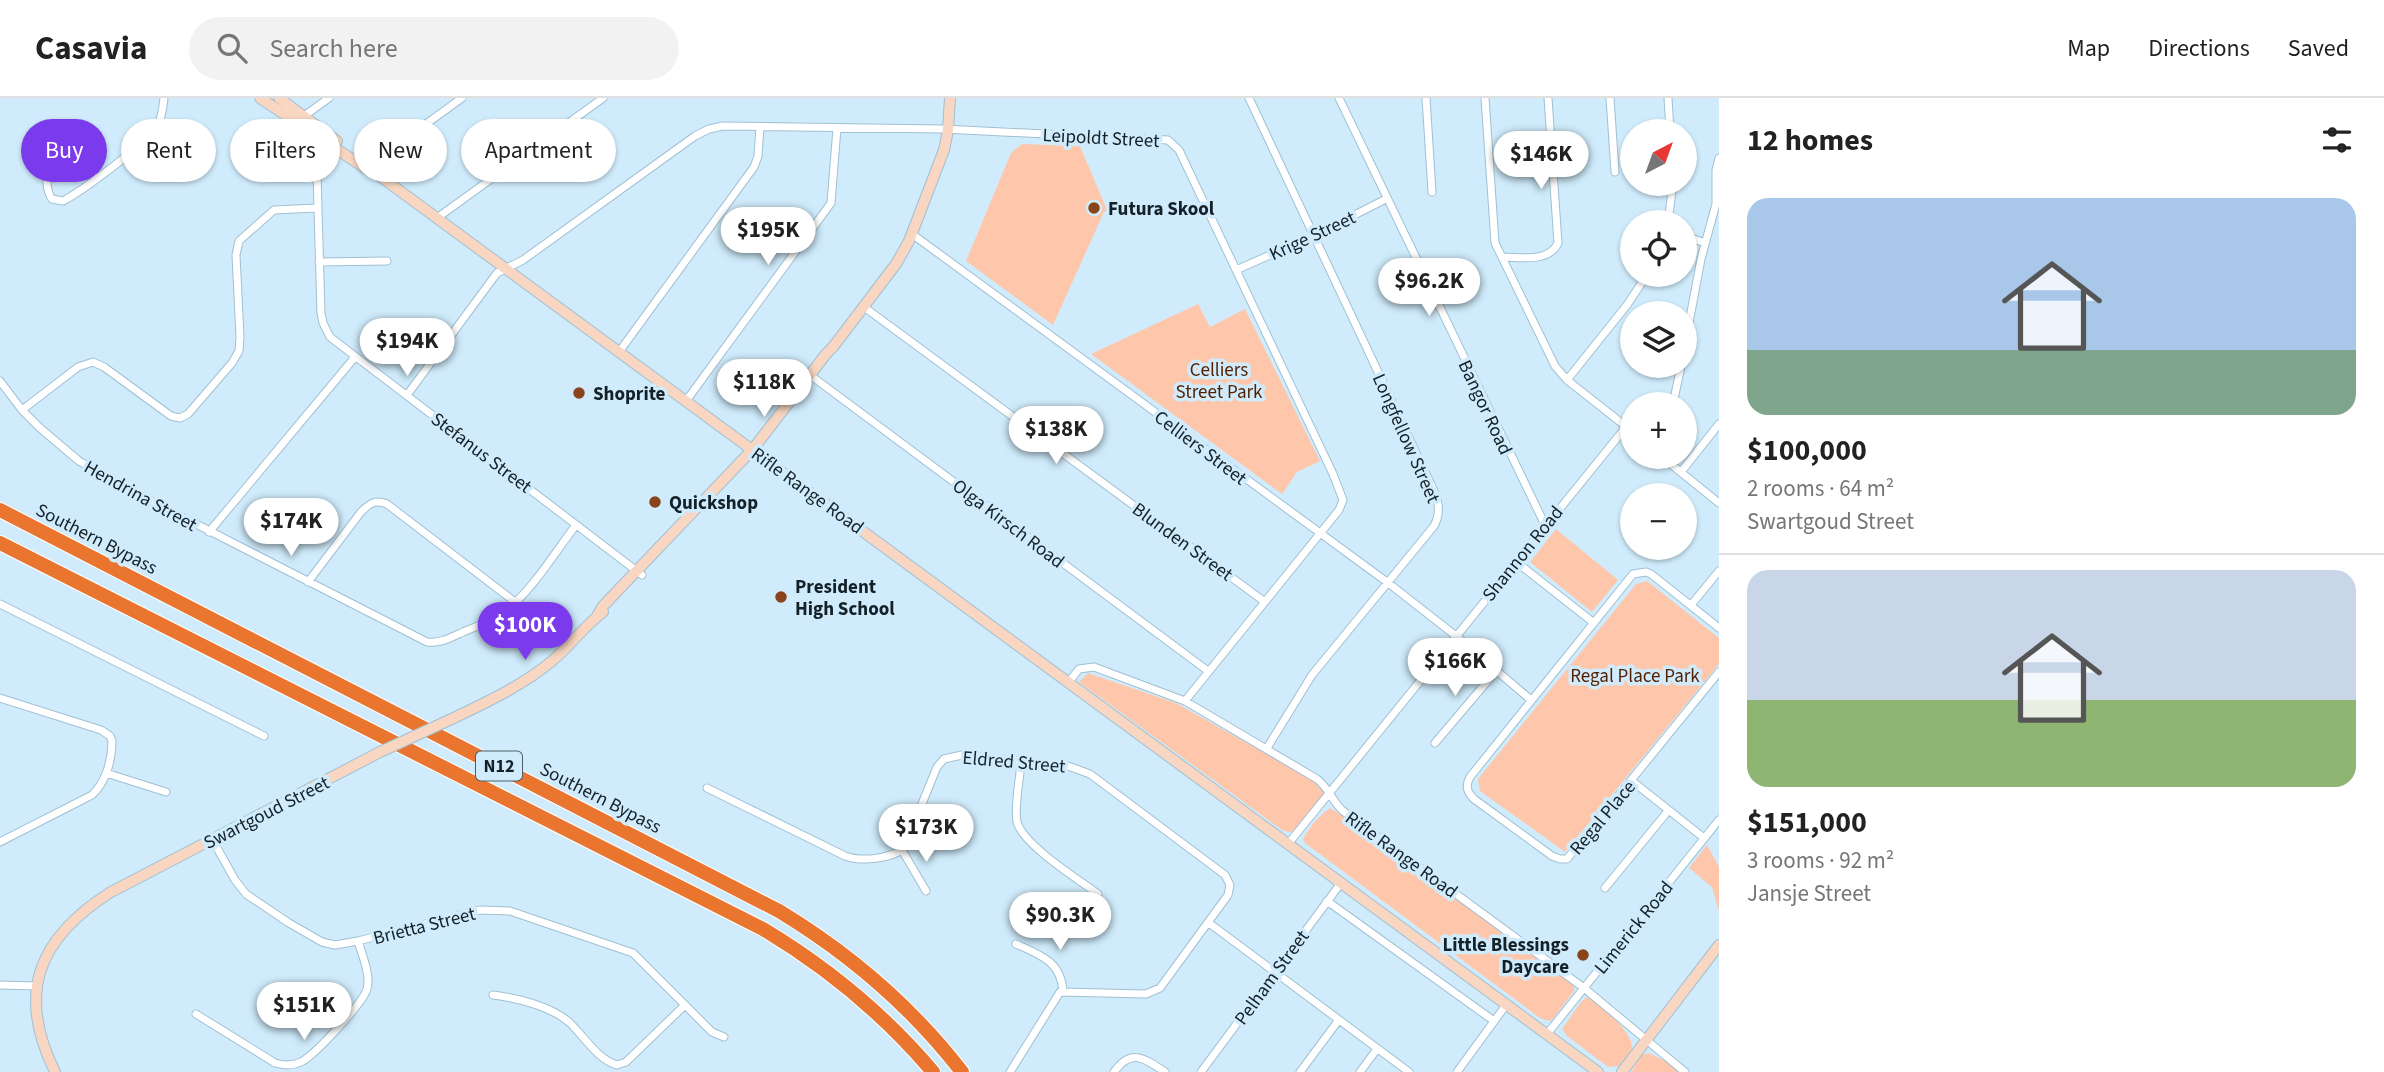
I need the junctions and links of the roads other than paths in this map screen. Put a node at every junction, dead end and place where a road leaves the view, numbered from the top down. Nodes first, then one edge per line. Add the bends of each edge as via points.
1 (164, 98) edge
2 (260, 98) edge
3 (279, 98) edge
4 (329, 98) edge
5 (461, 98) edge
6 (603, 98) edge
7 (950, 98) edge
8 (1249, 98) edge
9 (1339, 98) edge
10 (1426, 98) edge
11 (1485, 98) edge
12 (1548, 98) edge
13 (1610, 98) edge
14 (1668, 98) edge
15 (304, 116) junction
16 (432, 119) edge
17 (1669, 119) edge
18 (760, 127) junction
19 (837, 128) junction
20 (948, 130) junction
21 (354, 156) edge
22 (354, 158) edge
23 (1719, 158) edge
24 (107, 169) edge
25 (1615, 172) dead end
26 (96, 178) joint
27 (316, 182) edge
28 (388, 182) edge
29 (1432, 191) dead end
30 (1386, 199) junction
31 (317, 208) junction
32 (437, 218) junction
33 (912, 233) junction
34 (1313, 236) junction
35 (1697, 240) edge
36 (1705, 243) junction
37 (1502, 257) junction
38 (319, 261) junction
39 (387, 261) dead end
40 (506, 268) junction
41 (1236, 270) junction
42 (1639, 287) edge
43 (1694, 301) edge
44 (864, 307) junction
45 (619, 352) junction
46 (355, 357) junction
47 (812, 377) junction
48 (1567, 380) junction
49 (0, 382) edge
50 (407, 396) junction
51 (686, 401) junction
52 (22, 410) junction
53 (1620, 422) edge
54 (1719, 424) edge
55 (1620, 439) edge
56 (755, 451) junction
57 (1677, 469) edge
58 (1681, 472) junction
59 (1719, 503) edge
60 (0, 510) edge
61 (576, 525) junction
62 (1545, 525) junction
63 (209, 532) junction
64 (1319, 534) junction
65 (0, 543) edge
66 (1516, 561) junction
67 (1719, 571) edge
68 (639, 573) junction
69 (308, 582) junction
70 (1387, 583) junction
71 (1265, 602) junction
72 (515, 603) junction
73 (0, 604) edge
74 (1691, 605) junction
75 (1594, 623) junction
76 (1719, 628) edge
77 (1456, 636) junction
78 (1208, 671) junction
79 (1496, 671) junction
80 (1719, 673) edge
81 (1068, 683) junction
82 (0, 698) edge
83 (1531, 700) junction
84 (1185, 701) junction
85 (264, 736) dead end
86 (1435, 743) dead end
87 (1267, 748) junction
88 (1021, 762) junction
89 (106, 774) junction
90 (1632, 781) junction
91 (707, 788) dead end
92 (166, 792) dead end
93 (1330, 794) junction
94 (1668, 811) junction
95 (1719, 820) edge
96 (1704, 838) junction
97 (212, 839) junction
98 (0, 842) edge
99 (1288, 844) junction
100 (902, 850) junction
101 (1340, 883) junction
102 (1605, 888) dead end
103 (926, 891) dead end
104 (1098, 894) dead end
105 (1327, 901) junction
106 (1209, 923) junction
107 (358, 941) junction
108 (1016, 944) dead end
109 (1719, 945) edge
110 (1275, 972) junction
111 (0, 985) edge
112 (36, 986) junction
113 (850, 988) junction
114 (1584, 988) junction
115 (1063, 991) junction
116 (493, 995) dead end
117 (685, 1005) junction
118 (1506, 1005) junction
119 (196, 1014) dead end
120 (1338, 1021) junction
121 (1494, 1021) junction
122 (1547, 1034) junction
123 (724, 1037) dead end
124 (1646, 1039) junction
125 (1377, 1049) junction
126 (55, 1072) edge
127 (920, 1072) edge
128 (933, 1072) edge
129 (962, 1072) edge
130 (1010, 1072) edge
131 (1114, 1072) edge
132 (1165, 1072) edge
133 (1201, 1072) edge
134 (1300, 1072) edge
135 (1360, 1072) edge
136 (1409, 1072) edge
137 (1457, 1072) edge
138 (1598, 1072) edge
139 (1622, 1072) edge
140 (1685, 1072) edge

1 - 24 street via 152,134
2 - 22 main road, Rifle Range Road
3 - 15 main road, Rifle Range Road
4 - 15 street
5 - 16 street
6 - 32 street
7 - 20 main road, Swartgoud Street
8 - 34 street, Longfellow Street
9 - 30 street, Bangor Road
10 - 29 street
11 - 37 street via 1494,238
12 - 37 street via 1558,243 1545,256
13 - 25 street
14 - 17 street
15 - 21 main road, Rifle Range Road
18 - 19 street, Leipoldt Street
18 - 40 street, Leipoldt Street via 723,126 700,133
18 - 45 street via 754,167
19 - 20 street, Leipoldt Street
19 - 51 street via 831,203
20 - 33 main road, Swartgoud Street
20 - 41 street, Leipoldt Street via 1168,140 1179,149
23 - 36 street via 1716,204
26 - 26 street via 63,201 52,199 47,191 51,162 59,152
27 - 31 street, Stefanus Street
28 - 32 main road, Rifle Range Road
30 - 34 street, Krige Street
30 - 62 street, Bangor Road
31 - 38 street, Stefanus Street
31 - 52 street via 274,211 239,241 239,351 188,414 171,416 93,362
32 - 40 main road, Rifle Range Road
33 - 44 main road, Swartgoud Street
33 - 64 street, Celliers Street
34 - 41 street, Krige Street
34 - 70 street, Longfellow Street via 1438,500 1434,526
35 - 36 street
36 - 43 street
37 - 48 street via 1549,356
38 - 39 street
38 - 46 street, Stefanus Street via 323,323 330,337
40 - 45 main road, Rifle Range Road
40 - 50 street, Leipoldt Street via 497,273
41 - 64 street, Leipoldt Street via 1340,489 1341,505
42 - 48 street
44 - 47 main road, Swartgoud Street
44 - 71 street, Blunden Street
45 - 51 main road, Rifle Range Road
46 - 50 street, Stefanus Street
46 - 63 street
47 - 56 main road, Swartgoud Street
47 - 78 street, Olga Kirsch Road
48 - 53 street
49 - 52 street, Hendrina Street
50 - 61 street, Stefanus Street
51 - 56 main road, Rifle Range Road
52 - 63 street, Hendrina Street via 79,461
54 - 58 street
55 - 62 street, Shannon Road
56 - 68 main road, Swartgoud Street
56 - 81 main road, Rifle Range Road
57 - 58 street
58 - 59 street
60 - 129 highway, Southern Bypass / N12 via 779,911 870,975 924,1026
61 - 68 street, Stefanus Street
61 - 72 street, Hendrina Street
62 - 66 street, Shannon Road
63 - 69 street, Hendrina Street
64 - 70 street, Celliers Street
64 - 71 street, Leipoldt Street
65 - 113 highway, N12 via 763,929
66 - 75 street
66 - 77 street, Shannon Road
67 - 74 street
68 - 97 main road, Swartgoud Street, bridge via 534,676
69 - 72 street, Hendrina Street via 427,642 440,642 480,625
69 - 72 street via 361,513 380,502
70 - 77 street, Celliers Street
70 - 87 street, Longfellow Street via 1312,676
71 - 78 street, Leipoldt Street
73 - 85 street
74 - 75 street, Regal Place via 1646,572 1637,573
74 - 76 street, Regal Place
75 - 83 street, Regal Place
77 - 79 street, Celliers Street
77 - 93 street, Shannon Road
78 - 84 street, Leipoldt Street
79 - 83 street, Celliers Street
79 - 86 street
80 - 90 street, Regal Place
81 - 84 street, Rifle Range Road via 1079,669 1094,667
81 - 99 main road, Rifle Range Road
82 - 89 street via 106,733 112,741
83 - 90 street, Regal Place via 1468,781 1474,799 1552,856 1564,859
84 - 87 street, Rifle Range Road
87 - 93 street, Rifle Range Road via 1321,781
88 - 100 street, Eldred Street via 962,755 944,759
88 - 104 street via 1017,818 1021,831 1032,845
88 - 106 street, Eldred Street via 1075,767 1090,774 1220,870 1229,880 1228,895
89 - 92 street
89 - 98 street via 89,797
90 - 94 street
91 - 100 street via 850,858
93 - 99 street, Shannon Road
93 - 114 street, Rifle Range Road via 1343,811
94 - 96 street
94 - 102 street
95 - 96 street, Limerick Road
96 - 114 street, Limerick Road
97 - 107 street, Brietta Street via 239,887 257,902 322,942
97 - 112 main road, Swartgoud Street via 111,892 81,913 50,950
99 - 101 main road, Rifle Range Road
100 - 103 street
101 - 105 street, Pelham Street
101 - 118 main road, Rifle Range Road
105 - 110 street, Pelham Street
105 - 121 street
106 - 110 street
106 - 115 street via 1152,993
107 - 117 street, Brietta Street via 471,912 503,910 633,953
107 - 119 street via 367,991 302,1061 290,1066 275,1062
108 - 115 street via 1058,970
109 - 124 main road
110 - 120 street
110 - 133 street, Pelham Street
111 - 112 street
112 - 126 main road, Swartgoud Street via 39,1033
113 - 127 highway
113 - 128 highway, N12
114 - 122 street, Limerick Road
114 - 124 street, Rifle Range Road
115 - 130 street
116 - 117 street via 560,1016 603,1058 617,1065 626,1062
117 - 123 street, Brietta Street via 712,1032
118 - 121 street
118 - 122 main road, Rifle Range Road
120 - 125 street
120 - 134 street
121 - 137 street
122 - 138 main road, Rifle Range Road
124 - 139 main road
124 - 140 street, Rifle Range Road
125 - 135 street
125 - 136 street
131 - 132 street via 1126,1059 1142,1058

